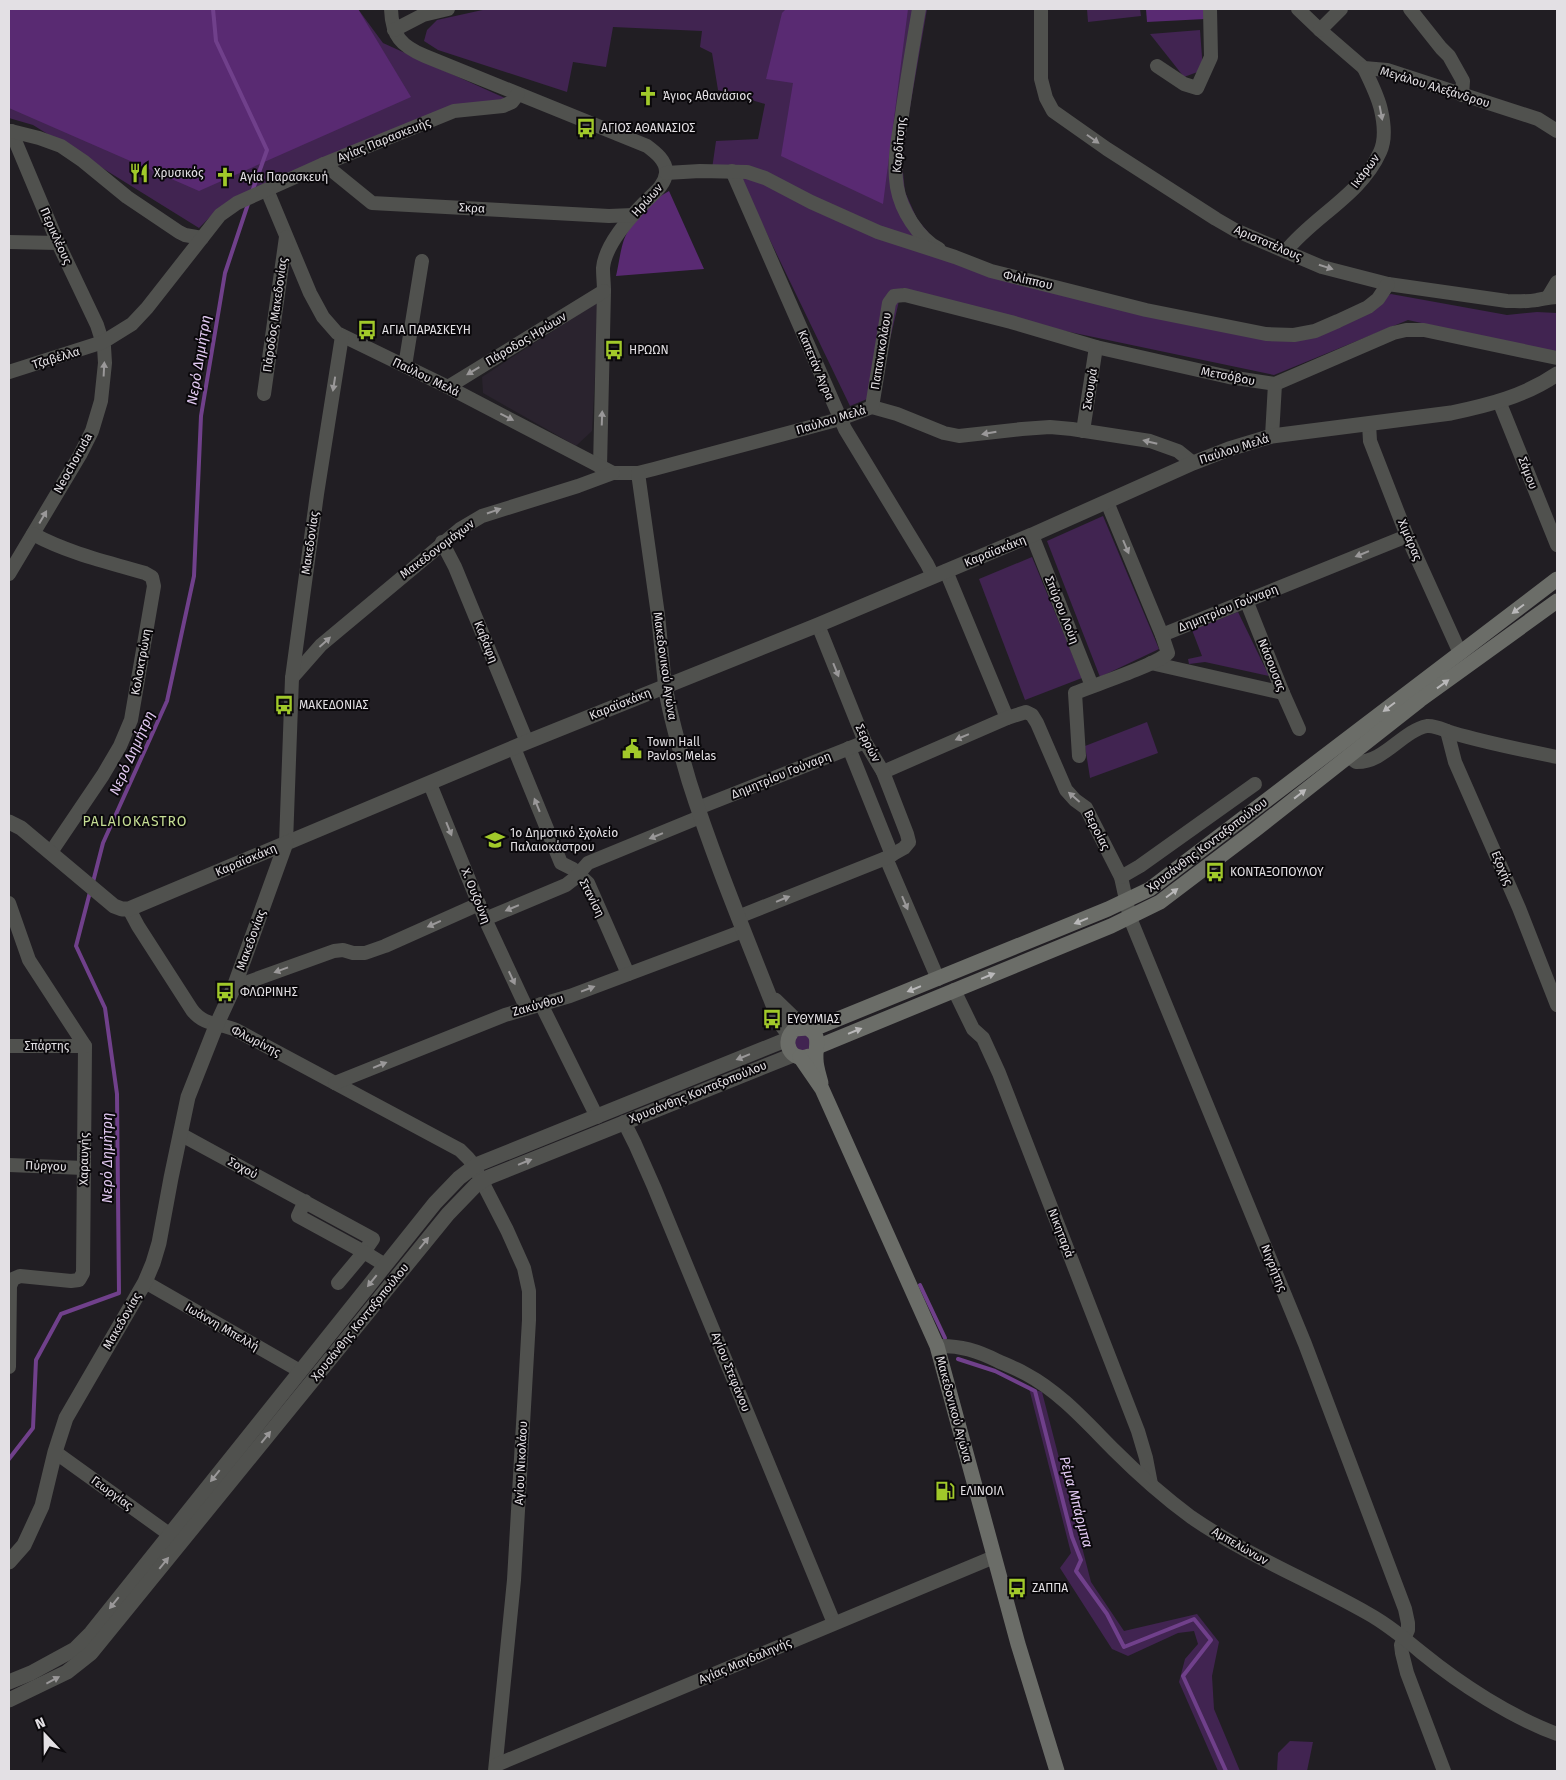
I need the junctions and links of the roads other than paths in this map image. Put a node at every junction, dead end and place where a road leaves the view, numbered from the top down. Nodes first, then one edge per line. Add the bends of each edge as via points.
1 (391, 9) edge
2 (448, 9) edge
3 (919, 9) edge
4 (1041, 9) edge
5 (1210, 9) edge
6 (1298, 9) edge
7 (1341, 9) edge
8 (1413, 13) edge
9 (394, 30) junction
10 (1320, 30) junction
11 (1157, 66) dead end
12 (1364, 68) junction
13 (518, 94) junction
14 (1462, 95) junction
15 (10, 131) edge
16 (1557, 131) edge
17 (324, 164) junction
18 (732, 171) junction
19 (666, 173) junction
20 (260, 193) junction
21 (633, 215) junction
22 (286, 236) junction
23 (202, 238) junction
24 (9, 242) edge
25 (58, 243) junction
26 (1286, 251) junction
27 (955, 257) junction
28 (422, 261) dead end
29 (1557, 282) edge
30 (1388, 284) junction
31 (604, 291) junction
32 (894, 296) joint
33 (1552, 297) edge
34 (342, 336) junction
35 (103, 342) junction
36 (1096, 347) junction
37 (1557, 358) edge
38 (405, 366) junction
39 (9, 372) edge
40 (1557, 374) edge
41 (1275, 384) junction
42 (448, 387) junction
43 (264, 394) dead end
44 (1500, 401) junction
45 (872, 407) junction
46 (840, 419) junction
47 (1369, 424) junction
48 (1083, 431) junction
49 (1272, 436) junction
50 (1193, 463) junction
51 (607, 470) junction
52 (638, 473) junction
53 (1107, 502) junction
54 (33, 534) junction
55 (1032, 535) junction
56 (1407, 536) junction
57 (442, 542) junction
58 (1557, 545) edge
59 (9, 574) edge
60 (939, 574) junction
61 (1557, 579) edge
62 (1246, 600) junction
63 (1557, 601) edge
64 (818, 625) junction
65 (1162, 634) junction
66 (1460, 653) junction
67 (1150, 663) junction
68 (292, 678) junction
69 (665, 685) junction
70 (1092, 686) junction
71 (1283, 693) junction
72 (1007, 718) junction
73 (1299, 729) dead end
74 (1447, 731) junction
75 (865, 742) junction
76 (520, 745) junction
77 (849, 748) junction
78 (1079, 756) dead end
79 (1348, 756) junction
80 (1557, 757) edge
81 (883, 772) junction
82 (430, 784) junction
83 (1255, 784) dead end
84 (699, 813) junction
85 (9, 822) edge
86 (286, 843) junction
87 (51, 852) junction
88 (889, 856) junction
89 (579, 874) junction
90 (1121, 877) junction
91 (1126, 902) junction
92 (9, 903) edge
93 (479, 904) junction
94 (129, 909) junction
95 (1130, 918) junction
96 (485, 919) junction
97 (741, 924) junction
98 (628, 974) junction
99 (938, 979) junction
100 (234, 987) junction
101 (954, 990) junction
102 (768, 993) junction
103 (541, 1004) junction
104 (1557, 1005) edge
105 (526, 1008) junction
106 (216, 1026) junction
107 (807, 1028) junction
108 (788, 1037) junction
109 (9, 1046) edge
110 (85, 1046) junction
111 (816, 1048) junction
112 (797, 1056) junction
113 (335, 1083) junction
114 (822, 1089) junction
115 (597, 1116) junction
116 (624, 1122) junction
117 (180, 1134) junction
118 (9, 1165) edge
119 (474, 1167) junction
120 (84, 1168) junction
121 (481, 1182) junction
122 (364, 1252) junction
123 (385, 1265) junction
124 (145, 1282) junction
125 (338, 1283) dead end
126 (937, 1346) junction
127 (9, 1367) edge
128 (300, 1372) junction
129 (55, 1452) junction
130 (1151, 1484) junction
131 (169, 1534) junction
132 (994, 1557) junction
133 (9, 1562) edge
134 (834, 1623) junction
135 (1404, 1637) junction
136 (9, 1682) edge
137 (9, 1700) edge
138 (1557, 1734) edge
139 (496, 1768) edge
140 (1057, 1771) edge
141 (1444, 1771) edge

1 - 9 street
2 - 9 street via 423,15
3 - 27 street, Καρδίτσης via 900,124 897,187 902,204 920,233 931,244
4 -> 26 street, Αριστοτέλους via 1041,79 1053,111 1235,230
5 - 11 street via 1211,57 1197,88 1184,84
6 - 10 street, Μεγάλου Αλεξάνδρου
7 - 10 street
8 - 14 street via 1449,56 1463,81
9 - 13 street, Ηρώων via 402,43 415,52
10 - 12 street, Μεγάλου Αλεξάνδρου
12 - 14 street, Μεγάλου Αλεξάνδρου via 1387,70
12 -> 26 street, Ικάρων via 1381,109 1384,135 1381,151 1352,190 1297,237
13 - 17 street, Αγίας Παρασκευής via 508,105 454,111
13 - 19 street, Ηρώων via 647,146 658,155
14 - 16 street, Μεγάλου Αλεξάνδρου via 1538,119
15 - 23 street via 61,146 179,232
15 - 25 street, Περικλέους
17 - 20 street, Αγίας Παρασκευής
17 - 21 street, Σκρα via 372,203
18 - 19 street, Φιλίππου
18 - 27 street, Φιλίππου via 765,178 878,232
18 - 46 street, Καπετάν Άγρα
19 - 21 street, Ηρώων via 661,187
20 - 22 street, Παύλου Μελά
20 - 23 street, Αγίας Παρασκευής via 225,211
21 - 31 street, Ηρώων via 615,239 603,266
22 - 34 street, Παύλου Μελά via 322,317
22 - 43 street, Πάροδος Μακεδονίας
23 - 35 street, Αγίας Παρασκευής via 139,318
24 - 25 street
25 - 35 street, Περικλέους
26 -> 30 street, Αριστοτέλους via 1322,266
27 - 30 street, Φιλίππου via 991,271 1092,298 1266,334 1294,335 1338,322 1368,307
28 - 38 street
29 - 33 street
30 - 33 street, Αριστοτέλους via 1507,301
31 -> 42 street, Πάροδος Ηρώων
51 -> 31 street, Ηρώων
32 - 36 street, Μετσόβου via 914,297
32 - 45 street, Παπανικολάου via 889,303
34 - 38 street, Παύλου Μελά
34 -> 68 street, Μακεδονίας
35 - 39 street, Τζαβέλλα
54 -> 35 street, Neochoruda via 96,420 104,375
36 - 41 street, Μετσόβου via 1229,378
36 - 48 street, Σκουφά
37 - 41 street via 1424,330 1406,330
38 - 42 street, Παύλου Μελά
40 - 44 street, Παύλου Μελά via 1534,388
41 - 49 street
42 -> 51 street, Παύλου Μελά
44 - 47 street, Παύλου Μελά via 1451,413
44 - 58 street, Σάμου
45 - 46 street, Παύλου Μελά
48 -> 45 street, Παύλου Μελά via 1041,428 959,436
46 - 52 street, Παύλου Μελά
46 - 60 street, Καπετάν Άγρα via 927,564
47 - 49 street, Παύλου Μελά
47 - 56 street, Χιμάρας via 1370,441
50 -> 48 street, Παύλου Μελά via 1178,452 1150,441
49 - 50 street, Παύλου Μελά
50 - 53 street, Καραϊσκάκη
51 - 52 street, Παύλου Μελά
57 -> 51 street, Μακεδονομάχων via 482,516 578,486
52 - 69 street, Μακεδονικού Αγώνα
53 - 55 street, Καραϊσκάκη
53 -> 65 street
54 - 59 street, Neochoruda
54 - 87 street, Κολοκτρώνη via 84,556 145,573 152,577 154,586 131,720 103,775
55 - 60 street, Καραϊσκάκη
55 - 70 street, Σπύρου Λούη
56 -> 62 street, Δημητρίου Γούναρη
56 - 66 street, Χιμάρας
68 -> 57 street, Μακεδονομάχων via 321,645
57 - 76 street, Καβάφη via 455,567
60 - 64 street, Καραϊσκάκη
60 - 72 street, Καπετάν Άγρα
61 -> 66 main road, Χρυσάνθης Κονταξοπούλου
62 - 65 street, Δημητρίου Γούναρη
62 - 71 street, Νάσουσας
79 -> 63 main road, Χρυσάνθης Κονταξοπούλου
64 - 69 street, Καραϊσκάκη
64 -> 75 street, Σερρών
65 - 67 street, Δημητρίου Γούναρη via 1168,653
66 -> 91 main road, Χρυσάνθης Κονταξοπούλου via 1168,876
67 - 70 street, Δημητρίου Γούναρη
67 - 71 street
68 - 86 street, Μακεδονίας
69 - 76 street, Καραϊσκάκη
69 - 84 street, Μακεδονικού Αγώνα via 671,720
70 - 78 street, Δημητρίου Γούναρη via 1075,693
71 - 73 street, Νάσουσας
72 -> 81 street
90 -> 72 street, Βεροίας via 1086,808 1066,790 1037,722 1030,713 1023,712
74 - 79 street via 1426,726 1365,761 1356,762
74 - 80 street
74 - 104 street, Εξοχής via 1455,762 1519,908
75 - 77 street, Δημητρίου Γούναρη
75 - 81 street, Σερρών
76 - 82 street, Καραϊσκάκη
89 -> 76 street, Στανίση via 561,863
77 - 84 street, Δημητρίου Γούναρη
77 - 88 street, Σερρών
95 -> 79 main road, Χρυσάνθης Κονταξοπούλου via 1160,902
81 - 88 street, Σερρών via 909,842
82 - 86 street, Καραϊσκάκη
82 -> 93 street, Χ. Ουζούνη
83 - 90 street
84 -> 89 street, Δημητρίου Γούναρη via 588,863
84 - 97 street, Μακεδονικού Αγώνα
85 - 87 street
86 - 94 street, Καραϊσκάκη
86 - 100 street, Μακεδονίας
87 - 94 street via 104,898 118,908
97 -> 88 street, Ζακύνθου
88 -> 99 street, Σερρών
89 -> 96 street, Δημητρίου Γούναρη via 566,885
89 - 98 street, Στανίση via 588,883
90 - 91 street, Βεροίας
91 - 95 street, Νιγρήτης
91 -> 99 main road, Χρυσάνθης Κονταξοπούλου
92 - 110 street via 28,960
93 - 96 street, Χ. Ουζούνη
93 -> 100 street via 365,953 334,951
94 - 106 street, Φλωρίνης via 192,1010 202,1020
101 -> 95 main road, Χρυσάνθης Κονταξοπούλου
95 - 135 street, Νιγρήτης via 1305,1344 1405,1609 1408,1630
96 -> 105 street, Χ. Ουζούνη
97 - 98 street, Ζακύνθου
97 - 102 street, Μακεδονικού Αγώνα
103 -> 98 street, Ζακύνθου
99 -> 107 main road, Χρυσάνθης Κονταξοπούλου
100 - 106 street, Μακεδονίας
111 -> 101 main road, Χρυσάνθης Κονταξοπούλου
101 - 130 street, Νικηταρά via 973,1029 983,1038 999,1073 1138,1431
102 - 107 street, Μακεδονικού Αγώνα via 790,1017
102 - 108 street, Μακεδονικού Αγώνα
103 - 105 street, Ζακύνθου
103 - 115 street
113 -> 105 street, Ζακύνθου
106 - 113 street, Φλωρίνης via 236,1030
106 - 117 street, Μακεδονίας via 188,1097
107 - 108 main road via 795,1029
107 - 111 main road via 817,1037
108 - 112 main road via 788,1047
108 -> 115 street, Χρυσάνθης Κονταξοπούλου
109 - 110 street, Σπάρτης
110 - 120 street, Χαραυγής
111 - 112 main road via 810,1056
111 - 114 main road
112 - 114 main road
112 - 116 street, Χρυσάνθης Κονταξοπούλου
113 - 119 street, Φλωρίνης via 460,1150
114 - 126 main road, Μακεδονικού Αγώνα
115 - 119 street, Χρυσάνθης Κονταξοπούλου
121 -> 116 street, Χρυσάνθης Κονταξοπούλου
116 - 134 street, Αγίου Στεφάνου via 654,1187
117 - 122 street, Σοχού via 373,1239
117 - 124 street, Μακεδονίας via 159,1243
118 - 120 street, Πύργου
119 - 121 street, Αγίου Νικολάου
119 - 123 street, Χρυσάνθης Κονταξοπούλου via 435,1203
120 - 127 street, Χαραυγής via 83,1273 79,1280 71,1281 20,1276 13,1279 10,1286
137 -> 121 street, Χρυσάνθης Κονταξοπούλου via 67,1672 91,1653 448,1214
121 - 139 street, Αγίου Νικολάου via 518,1251 530,1300 514,1580
122 - 123 street
122 - 125 street
123 -> 128 street, Χρυσάνθης Κονταξοπούλου
124 - 128 street, Ιωάννη Μπελλή
124 - 129 street, Μακεδονίας via 73,1406
126 - 130 street, Αμπελώνων via 973,1350 1026,1374 1067,1405
126 - 132 main road, Μακεδονικού Αγώνα
128 -> 131 street, Χρυσάνθης Κονταξοπούλου
129 - 131 street, Γεωργίας
129 - 133 street, Μακεδονίας via 32,1532
130 - 135 street, Αμπελώνων via 1192,1517 1231,1542 1368,1613
131 -> 136 street, Χρυσάνθης Κονταξοπούλου via 75,1649
132 - 134 street, Αγίας Μαγδαληνής
132 - 140 main road, Μακεδονικού Αγώνα
134 - 139 street, Αγίας Μαγδαληνής
135 - 138 street, Αμπελώνων via 1456,1678 1536,1726
135 - 141 street, Νιγρήτης via 1401,1645 1407,1673

